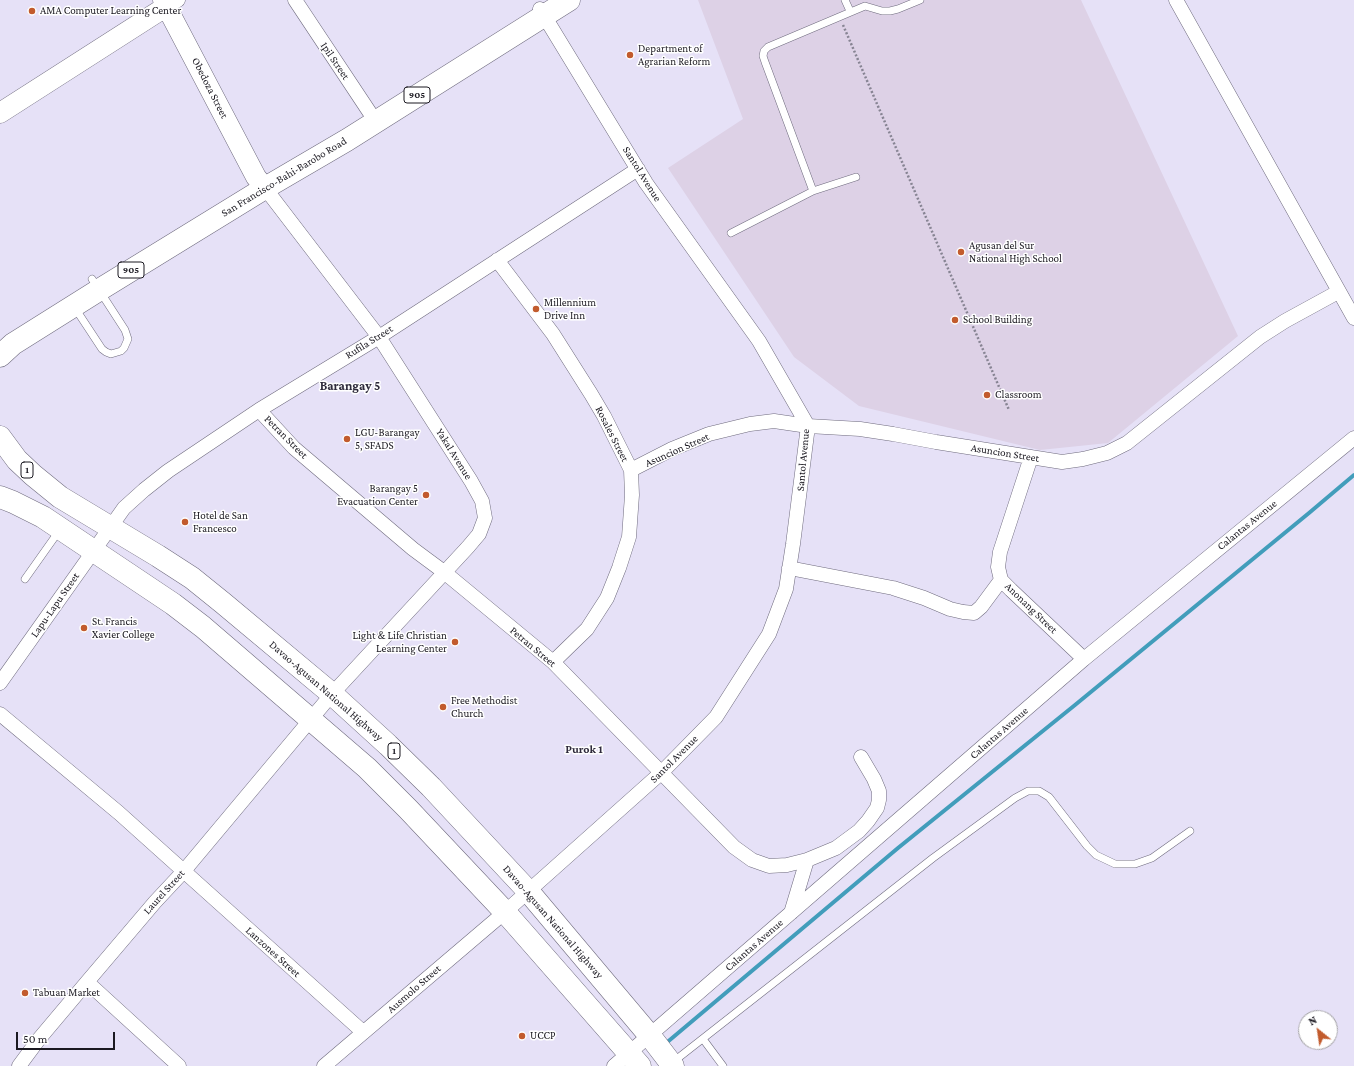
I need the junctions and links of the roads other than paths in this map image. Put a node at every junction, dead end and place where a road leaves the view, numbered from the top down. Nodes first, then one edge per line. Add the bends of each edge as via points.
1 (295, 0) edge
2 (569, 0) edge
3 (845, 0) edge
4 (920, 0) edge
5 (1176, 0) edge
6 (170, 2) edge
7 (544, 7) edge
8 (850, 11) junction
9 (0, 114) edge
10 (373, 118) junction
11 (638, 169) junction
12 (856, 177) dead end
13 (260, 182) junction
14 (813, 191) junction
15 (731, 233) dead end
16 (497, 260) junction
17 (96, 285) junction
18 (1338, 292) junction
19 (74, 306) junction
20 (1354, 318) edge
21 (0, 333) edge
22 (379, 337) junction
23 (0, 356) edge
24 (259, 410) junction
25 (808, 426) junction
26 (0, 437) edge
27 (1354, 438) edge
28 (1031, 457) junction
29 (631, 470) junction
30 (0, 497) edge
31 (111, 528) junction
32 (61, 529) junction
33 (94, 551) junction
34 (789, 568) junction
35 (444, 572) junction
36 (25, 578) dead end
37 (1001, 580) junction
38 (1084, 659) junction
39 (553, 662) junction
40 (0, 684) edge
41 (332, 694) junction
42 (0, 714) edge
43 (310, 720) junction
44 (861, 757) dead end
45 (662, 772) junction
46 (1190, 831) dead end
47 (807, 860) junction
48 (183, 872) junction
49 (528, 891) junction
50 (504, 912) junction
51 (790, 913) junction
52 (594, 970) junction
53 (87, 982) junction
54 (573, 990) junction
55 (363, 1032) junction
56 (650, 1036) junction
57 (703, 1038) junction
58 (628, 1062) edge
59 (672, 1065) edge
60 (19, 1066) edge
61 (180, 1066) edge
62 (324, 1066) edge
63 (723, 1066) edge

1 - 10 street, Ipil Street
2 - 7 main road, San Francisco-Bahi-Barobo Road / 905
3 - 8 lane
4 - 8 lane via 890,11 865,6
5 - 18 street
6 - 9 street
6 - 13 street, Obedoza Street
7 - 10 main road, San Francisco-Bahi-Barobo Road / 905
7 - 11 street, Santol Avenue
8 - 14 lane via 764,51 763,56
10 - 13 main road, San Francisco-Bahi-Barobo Road / 905 via 342,132
11 - 16 street, Rufila Street
11 - 25 street, Santol Avenue via 759,340
12 - 14 lane
13 - 17 main road, San Francisco-Bahi-Barobo Road / 905
13 - 22 street, Yakal Avenue
14 - 15 lane
16 - 22 street, Rufila Street
16 - 29 street, Rosales Street via 553,334 591,394
17 - 19 main road, San Francisco-Bahi-Barobo Road / 905
17 - 19 lane via 127,335 127,344 121,351 111,354 102,349
17 - 21 main road, San Francisco-Bahi-Barobo Road / 905
18 - 20 street
18 - 28 street, Asuncion Street via 1260,337 1127,443 1107,453 1083,459 1062,462
19 - 23 main road, San Francisco-Bahi-Barobo Road / 905 via 13,344
22 - 24 street, Rufila Street
22 - 35 street, Yakal Avenue via 472,481 482,501 486,518 479,534
24 - 31 street, Rufila Street via 144,490 124,508
24 - 35 street, Petran Street via 294,448
25 - 28 street, Asuncion Street via 860,429
25 - 29 street, Asuncion Street via 774,420 709,434
25 - 34 street, Santol Avenue
26 - 31 main road, Davao-Agusan National Highway / 1 via 17,460 33,475 60,497
27 - 38 street, Calantas Avenue
28 - 37 street, Anonang Street via 1000,552 998,567
29 - 39 street, Rosales Street via 629,537 607,598 587,629
30 - 32 main road via 43,517
31 - 33 street, Lapu-Lapu Street
31 - 41 main road, Davao-Agusan National Highway / 1 via 192,578
32 - 33 main road
32 - 36 lane
33 - 40 street, Lapu-Lapu Street
33 - 43 main road via 203,627
34 - 37 street via 893,588 963,612 974,613
34 - 45 street, Santol Avenue via 786,589 769,634 716,717
35 - 39 street, Petran Street
35 - 41 street, Yakal Avenue
37 - 38 street, Anonang Street
38 - 51 street, Calantas Avenue
39 - 45 street, Petran Street
41 - 43 street, Yakal Avenue
41 - 49 main road, Davao-Agusan National Highway / 1 via 393,750
42 - 48 street, Lanzones Street via 119,813
43 - 48 street, Laurel Street
43 - 50 main road via 366,768 408,809
44 - 47 street, Petran Street via 879,791 877,808 868,821 846,841
45 - 47 street, Petran Street via 734,847 752,860 769,866
45 - 49 street, Santol Avenue
46 - 57 lane via 1152,858 1135,864 1115,864 1096,855 1087,846 1049,797 1039,791 1028,791 1014,798 933,858
47 - 51 street
48 - 53 street, Laurel Street
48 - 55 street, Lanzones Street
49 - 50 street, Santol Avenue
49 - 52 main road, Davao-Agusan National Highway / 1
50 - 54 main road
50 - 55 street, Ausmolo Street
51 - 56 street, Calantas Avenue
52 - 54 main road
52 - 56 main road, Davao-Agusan National Highway / 1
53 - 60 street, Laurel Street
53 - 61 street
54 - 58 main road
55 - 62 street, Ausmolo Street
56 - 58 street, Calantas Avenue
56 - 59 main road, Davao-Agusan National Highway / 1
57 - 59 lane
57 - 63 lane

